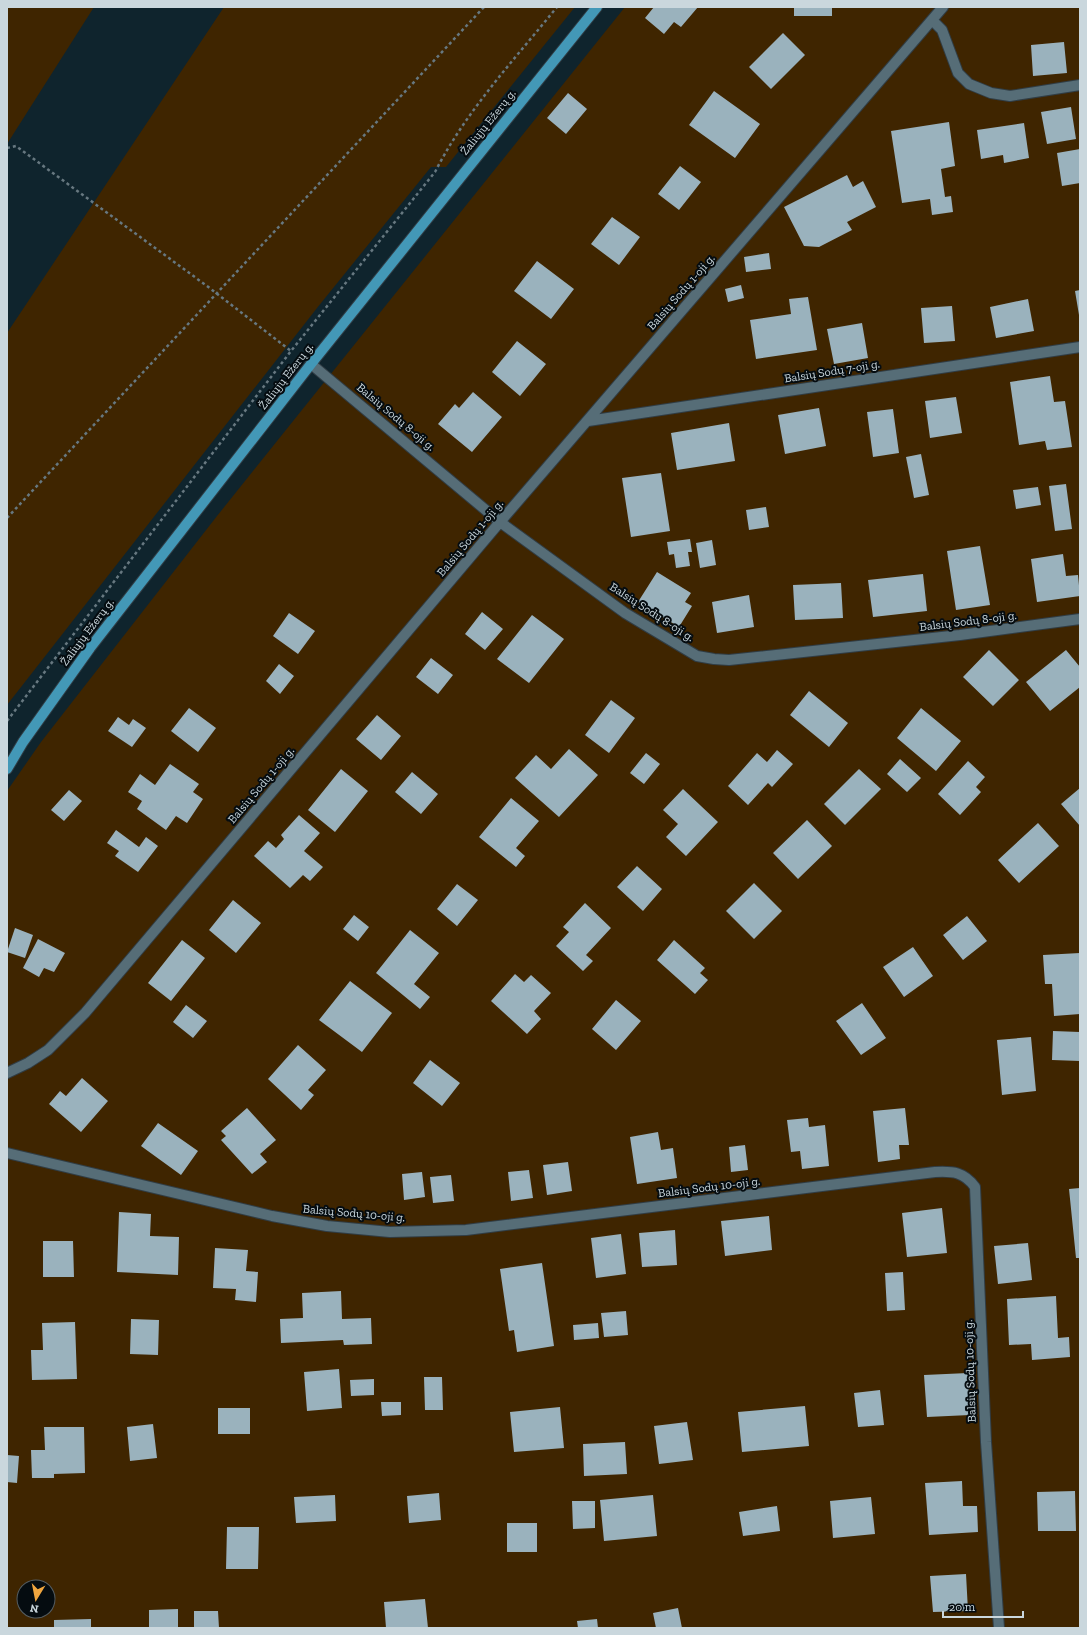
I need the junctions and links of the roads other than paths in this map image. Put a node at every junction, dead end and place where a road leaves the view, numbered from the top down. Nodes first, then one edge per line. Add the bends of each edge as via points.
1 (597, 7) edge
2 (943, 7) edge
3 (932, 20) junction
4 (1080, 85) edge
5 (1080, 347) edge
6 (311, 364) junction
7 (588, 421) junction
8 (500, 522) junction
9 (1080, 619) edge
10 (7, 769) edge
11 (7, 1073) edge
12 (7, 1153) edge
13 (999, 1628) edge

1 - 6 main road, Žaliųjų Ežerų g.
2 - 3 street, Balsių Sodų 1-oji g.
3 - 4 street via 942,30 958,73 969,84 991,93 1010,96
3 - 7 street, Balsių Sodų 1-oji g.
5 - 7 street, Balsių Sodų 7-oji g.
6 - 8 street, Balsių Sodų 8-oji g.
6 - 10 main road, Žaliųjų Ežerų g. via 90,648 23,742
7 - 8 street, Balsių Sodų 1-oji g.
8 - 9 street, Balsių Sodų 8-oji g. via 625,612 697,656 714,659 729,660 960,635
8 - 11 street, Balsių Sodų 1-oji g. via 85,1013 48,1050
12 - 13 street, Balsių Sodų 10-oji g. via 272,1216 327,1226 390,1232 466,1230 935,1172 949,1171 961,1174 975,1187 986,1442

